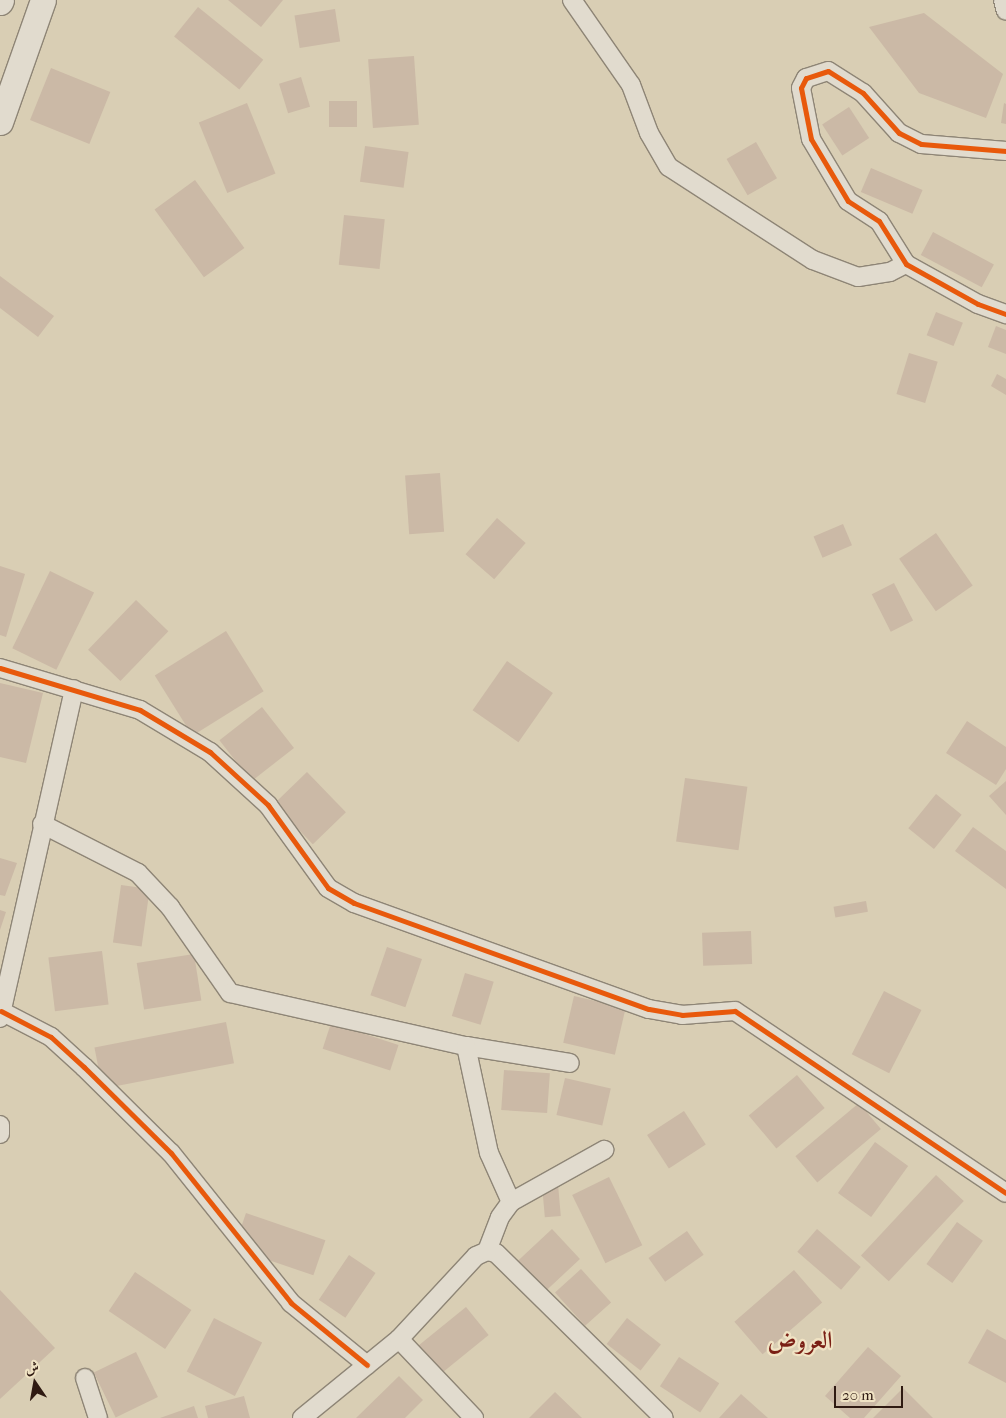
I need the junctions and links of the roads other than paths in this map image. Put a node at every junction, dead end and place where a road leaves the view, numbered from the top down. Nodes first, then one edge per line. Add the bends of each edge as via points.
1 (43, 0) edge
2 (572, 0) edge
3 (1003, 0) edge
4 (1006, 11) edge
5 (0, 122) edge
6 (1006, 152) edge
7 (906, 264) junction
8 (1006, 314) edge
9 (0, 668) edge
10 (74, 688) junction
11 (42, 824) junction
12 (1, 1014) edge
13 (466, 1046) junction
14 (570, 1063) dead end
15 (0, 1125) edge
16 (0, 1134) edge
17 (604, 1150) dead end
18 (1006, 1193) edge
19 (511, 1202) junction
20 (487, 1251) junction
21 (399, 1339) junction
22 (367, 1365) junction
23 (85, 1378) dead end
24 (98, 1418) edge
25 (302, 1418) edge
26 (474, 1418) edge
27 (664, 1418) edge

1 - 5 main road
2 - 7 street via 631,84 649,133 669,167 813,260 858,276 890,272
3 - 4 street
6 - 7 street via 921,144 900,133 863,93 842,78 828,71 806,78 801,101 810,139 848,202 879,221
7 - 8 street via 978,304
9 - 10 street
10 - 11 street
10 - 18 street via 140,710 210,752 268,805 328,888 354,903 649,1010 682,1015 735,1011
11 - 12 street
11 - 13 street via 138,874 170,907 230,993
12 - 22 street via 51,1037 84,1067 171,1153 291,1303
13 - 14 street
13 - 19 street via 488,1153
15 - 16 street
17 - 19 street
19 - 20 street via 500,1217
20 - 21 street via 476,1256
20 - 27 street via 496,1253
21 - 22 street
21 - 26 street
22 - 25 street
23 - 24 street

